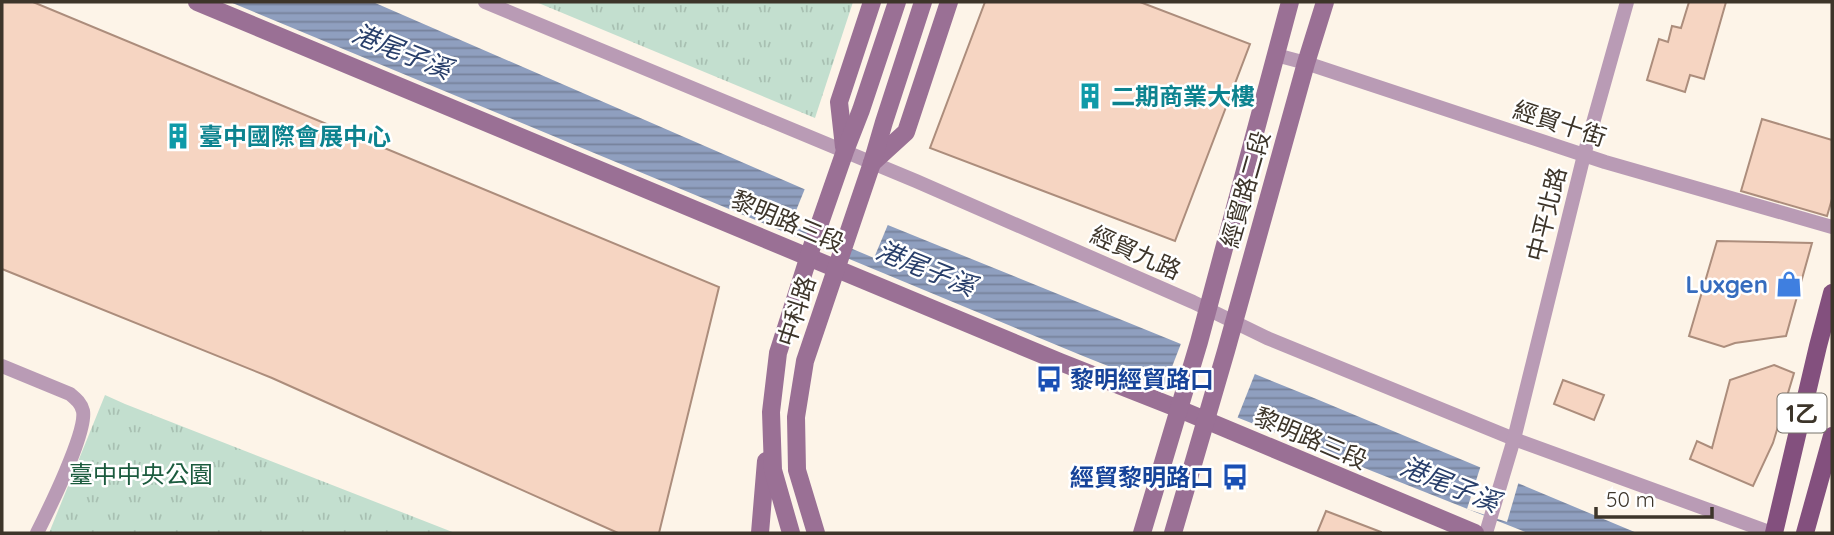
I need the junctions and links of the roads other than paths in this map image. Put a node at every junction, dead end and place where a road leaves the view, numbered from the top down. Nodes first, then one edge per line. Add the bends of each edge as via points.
1 (197, 2) edge
2 (485, 2) edge
3 (872, 2) edge
4 (897, 2) edge
5 (923, 2) edge
6 (949, 2) edge
7 (1290, 2) edge
8 (1325, 2) edge
9 (1627, 2) edge
10 (1276, 55) junction
11 (1306, 63) junction
12 (1584, 155) junction
13 (842, 158) junction
14 (872, 163) junction
15 (1832, 227) edge
16 (809, 257) junction
17 (836, 268) junction
18 (1832, 293) edge
19 (1208, 309) junction
20 (1233, 321) junction
21 (2, 366) edge
22 (1181, 405) junction
23 (771, 412) junction
24 (1208, 414) junction
25 (1832, 436) edge
26 (1514, 439) junction
27 (1484, 530) edge
28 (37, 533) edge
29 (760, 533) edge
30 (791, 533) edge
31 (816, 533) edge
32 (1142, 533) edge
33 (1173, 533) edge
34 (1773, 533) edge
35 (1805, 533) edge

1 - 16 street, 黎明路三段
2 - 13 street, 經貿九路
3 - 13 street, 中科路 via 839,102
4 - 13 street
5 - 14 street
6 - 14 street, 中科路 via 906,132
7 - 10 street, 經貿路二段
8 - 11 street, 經貿路二段
9 - 12 street, 中平北路
10 - 11 street, 經貿十街
10 - 19 street, 經貿路二段
11 - 12 street, 經貿十街
11 - 20 street, 經貿路二段
12 - 15 street, 經貿十街
12 - 26 street, 中平北路
13 - 14 street, 經貿九路
13 - 16 street, 中科路
14 - 17 street, 中科路
14 - 19 street, 經貿九路
16 - 17 street, 黎明路三段
16 - 23 street, 中科路 via 778,353
17 - 22 street, 黎明路三段 via 1060,362
17 - 31 street, 中科路 via 805,361 796,417 797,470
18 - 34 main road, 1乙
19 - 20 street, 經貿九路
19 - 22 street, 經貿路二段
20 - 24 street, 經貿路二段
20 - 26 street, 經貿九路
21 - 28 street via 70,394 83,408 70,461
22 - 24 street, 黎明路三段
22 - 32 street
23 - 29 street, 中科路
23 - 30 street, 中科路 via 773,470
24 - 27 street, 黎明路三段
24 - 33 street
25 - 35 main road, 1乙
26 - 27 street, 中平北路
26 - 34 street, 經貿九路

